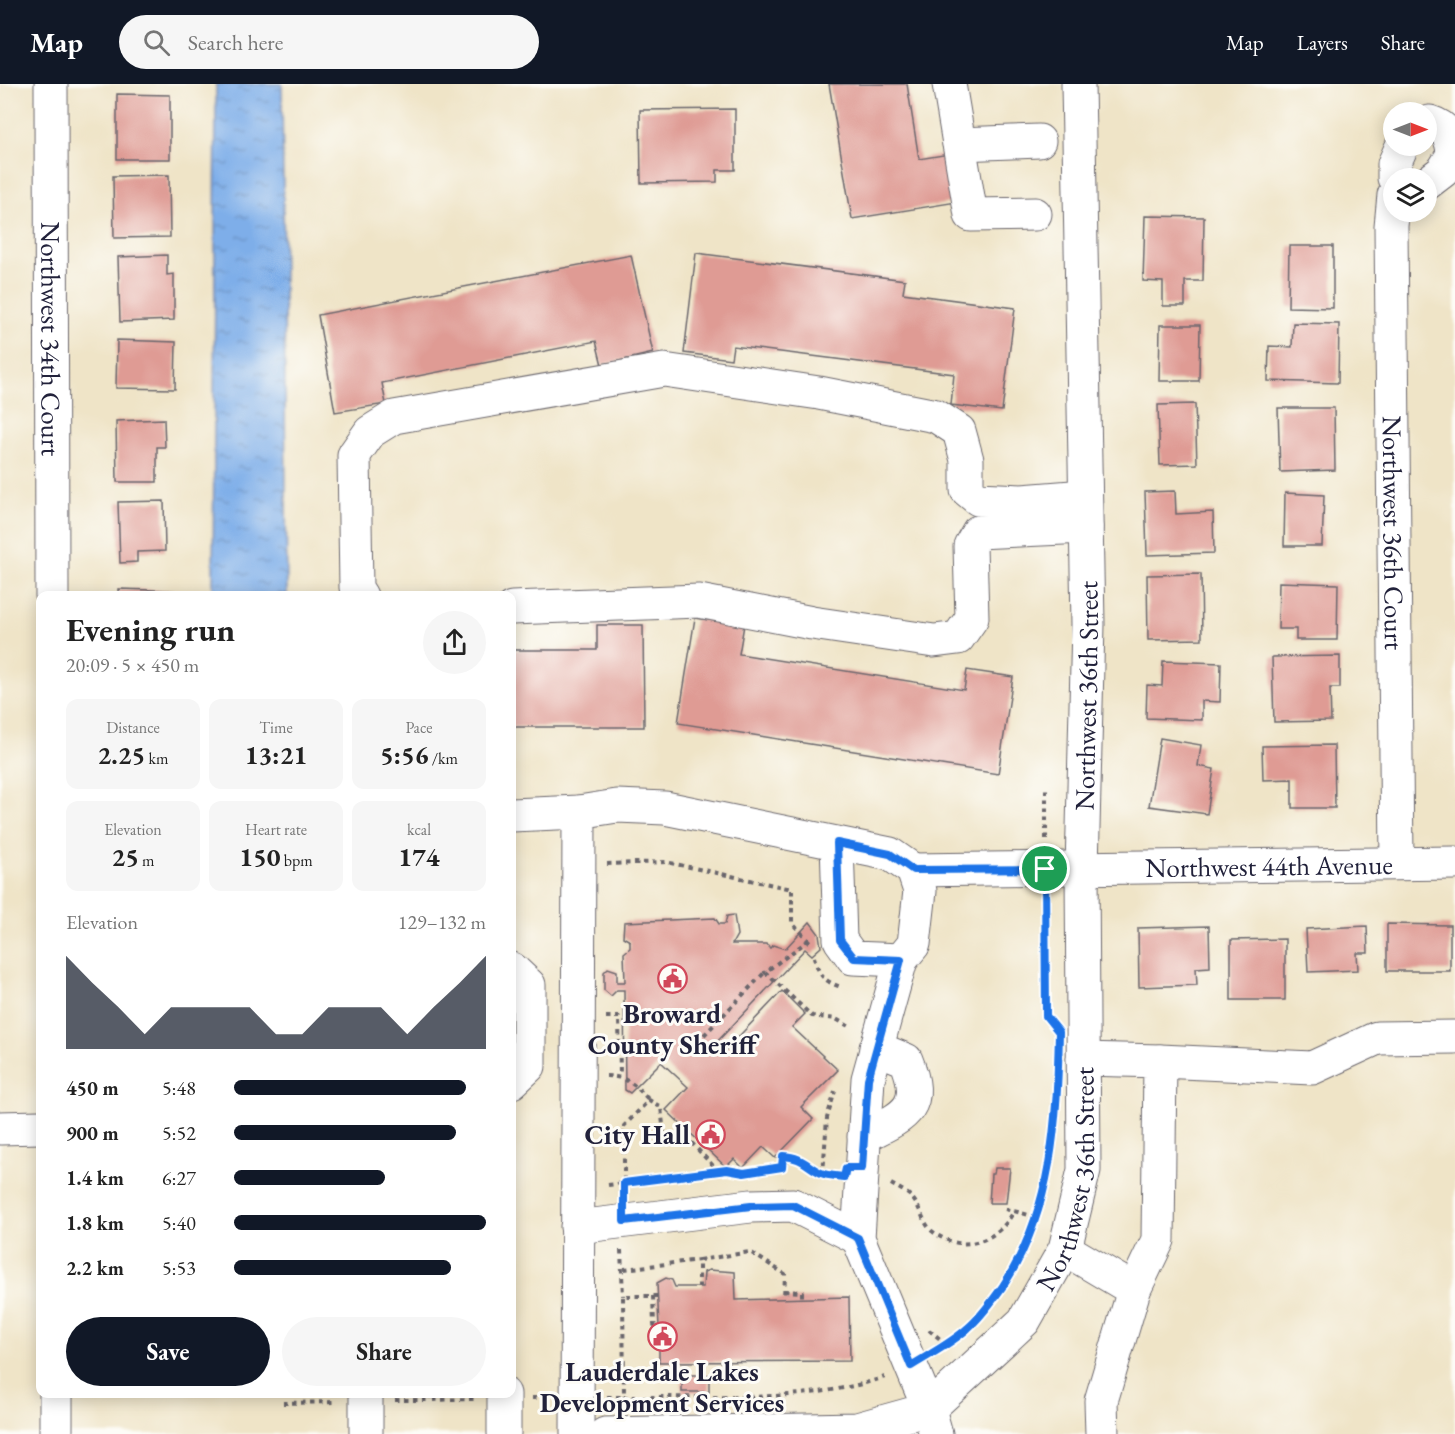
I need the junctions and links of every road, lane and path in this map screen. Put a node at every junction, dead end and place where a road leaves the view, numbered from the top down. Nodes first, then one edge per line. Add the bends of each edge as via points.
1 (51, 84) edge
2 (949, 84) edge
3 (1078, 84) edge
4 (1437, 120) edge
5 (1039, 141) dead end
6 (959, 144) junction
7 (1454, 151) edge
8 (1437, 176) edge
9 (1035, 214) dead end
10 (1391, 222) edge
11 (1086, 512) junction
12 (52, 591) edge
13 (358, 591) edge
14 (516, 608) edge
15 (1046, 789) dead end
16 (579, 812) junction
17 (516, 815) edge
18 (837, 843) junction
19 (1397, 863) junction
20 (1455, 863) edge
21 (578, 866) junction
22 (1045, 869) junction
23 (1082, 869) junction
24 (913, 870) junction
25 (809, 940) junction
26 (901, 960) junction
27 (765, 972) junction
28 (516, 973) edge
29 (848, 987) dead end
30 (856, 1019) dead end
31 (1059, 1032) dead end
32 (704, 1035) dead end
33 (1455, 1037) edge
34 (860, 1038) junction
35 (1083, 1059) junction
36 (1160, 1061) junction
37 (516, 1078) edge
38 (837, 1084) dead end
39 (36, 1127) edge
40 (0, 1128) edge
41 (863, 1152) junction
42 (1052, 1154) dead end
43 (718, 1171) junction
44 (822, 1174) junction
45 (624, 1183) junction
46 (1005, 1209) dead end
47 (1014, 1211) junction
48 (1036, 1217) junction
49 (624, 1221) junction
50 (578, 1227) junction
51 (858, 1238) junction
52 (1065, 1249) junction
53 (699, 1260) junction
54 (624, 1269) junction
55 (699, 1287) dead end
56 (1134, 1290) junction
57 (784, 1291) junction
58 (623, 1296) junction
59 (784, 1298) dead end
60 (802, 1298) dead end
61 (659, 1325) dead end
62 (927, 1329) dead end
63 (945, 1343) junction
64 (911, 1366) junction
65 (56, 1398) edge
66 (366, 1398) edge
67 (504, 1398) edge
68 (932, 1422) edge
69 (56, 1434) edge
70 (366, 1434) edge
71 (504, 1434) edge
72 (577, 1434) edge
73 (605, 1434) edge
74 (1102, 1434) edge

1 - 12 street, Northwest 34th Court
2 - 6 street
3 - 11 street, Northwest 36th Street
4 - 7 street via 1448,133
5 - 6 street
6 - 9 street via 972,215
7 - 8 street
10 - 19 street, Northwest 36th Court
11 - 13 street via 1022,501 978,500 967,490 968,460 959,431 936,416 819,393 664,370 394,417 370,432 354,455
11 - 14 street via 978,532 970,546 972,618 958,638 934,641 699,601
11 - 23 street, Northwest 36th Street via 1088,624
15 - 22 path
16 - 17 street
16 - 18 street via 617,806 664,808
16 - 21 street
18 - 24 street via 890,854
18 - 26 street via 840,940 854,958
19 - 20 street, Northwest 44th Avenue
19 - 23 street, Northwest 44th Avenue
21 - 25 path via 666,862 792,889 792,923
21 - 50 street
22 - 23 street, Northwest 44th Avenue
22 - 24 street, Northwest 44th Avenue
22 - 31 path via 1046,1016
23 - 35 street, Northwest 36th Street
24 - 26 street via 920,891 914,944
25 - 27 path
25 - 29 path via 819,974 826,982
26 - 34 street
27 - 32 path
27 - 34 path via 812,1016 836,1019
28 - 37 street via 529,986 530,1051 530,1066
30 - 34 path
33 - 36 street via 1377,1038 1312,1068
34 - 41 street via 868,1079
34 - 41 street via 906,1060 915,1082 911,1105
35 - 36 street
35 - 52 street, Northwest 36th Street via 1084,1170
36 - 56 street via 1158,1240
38 - 44 path via 827,1118
39 - 40 street
41 - 44 path via 846,1168 844,1177
41 - 47 path via 913,1198 932,1231 956,1242 972,1243 997,1234
41 - 51 street
42 - 48 path
43 - 44 path via 744,1173 782,1167 783,1156 810,1164
43 - 45 path
43 - 45 path via 687,1138 664,1134 661,1107 649,1100 624,1126
45 - 49 path
46 - 47 path
47 - 48 path
48 - 63 path via 1024,1250 990,1304 967,1330
49 - 50 street
49 - 51 street via 793,1205
49 - 54 path
50 - 72 street
51 - 64 street
52 - 56 street
52 - 68 street, Northwest 36th Street via 1024,1321
53 - 54 path
53 - 55 path
53 - 57 path via 750,1252 785,1274
54 - 58 path
56 - 74 street via 1101,1401
57 - 59 path
57 - 60 path via 802,1292
58 - 61 path via 656,1296 654,1325
58 - 64 path via 624,1397 810,1393 865,1383
62 - 63 path
63 - 64 path
64 - 68 street
65 - 69 street
66 - 70 street
67 - 71 street
68 - 73 street via 857,1429

